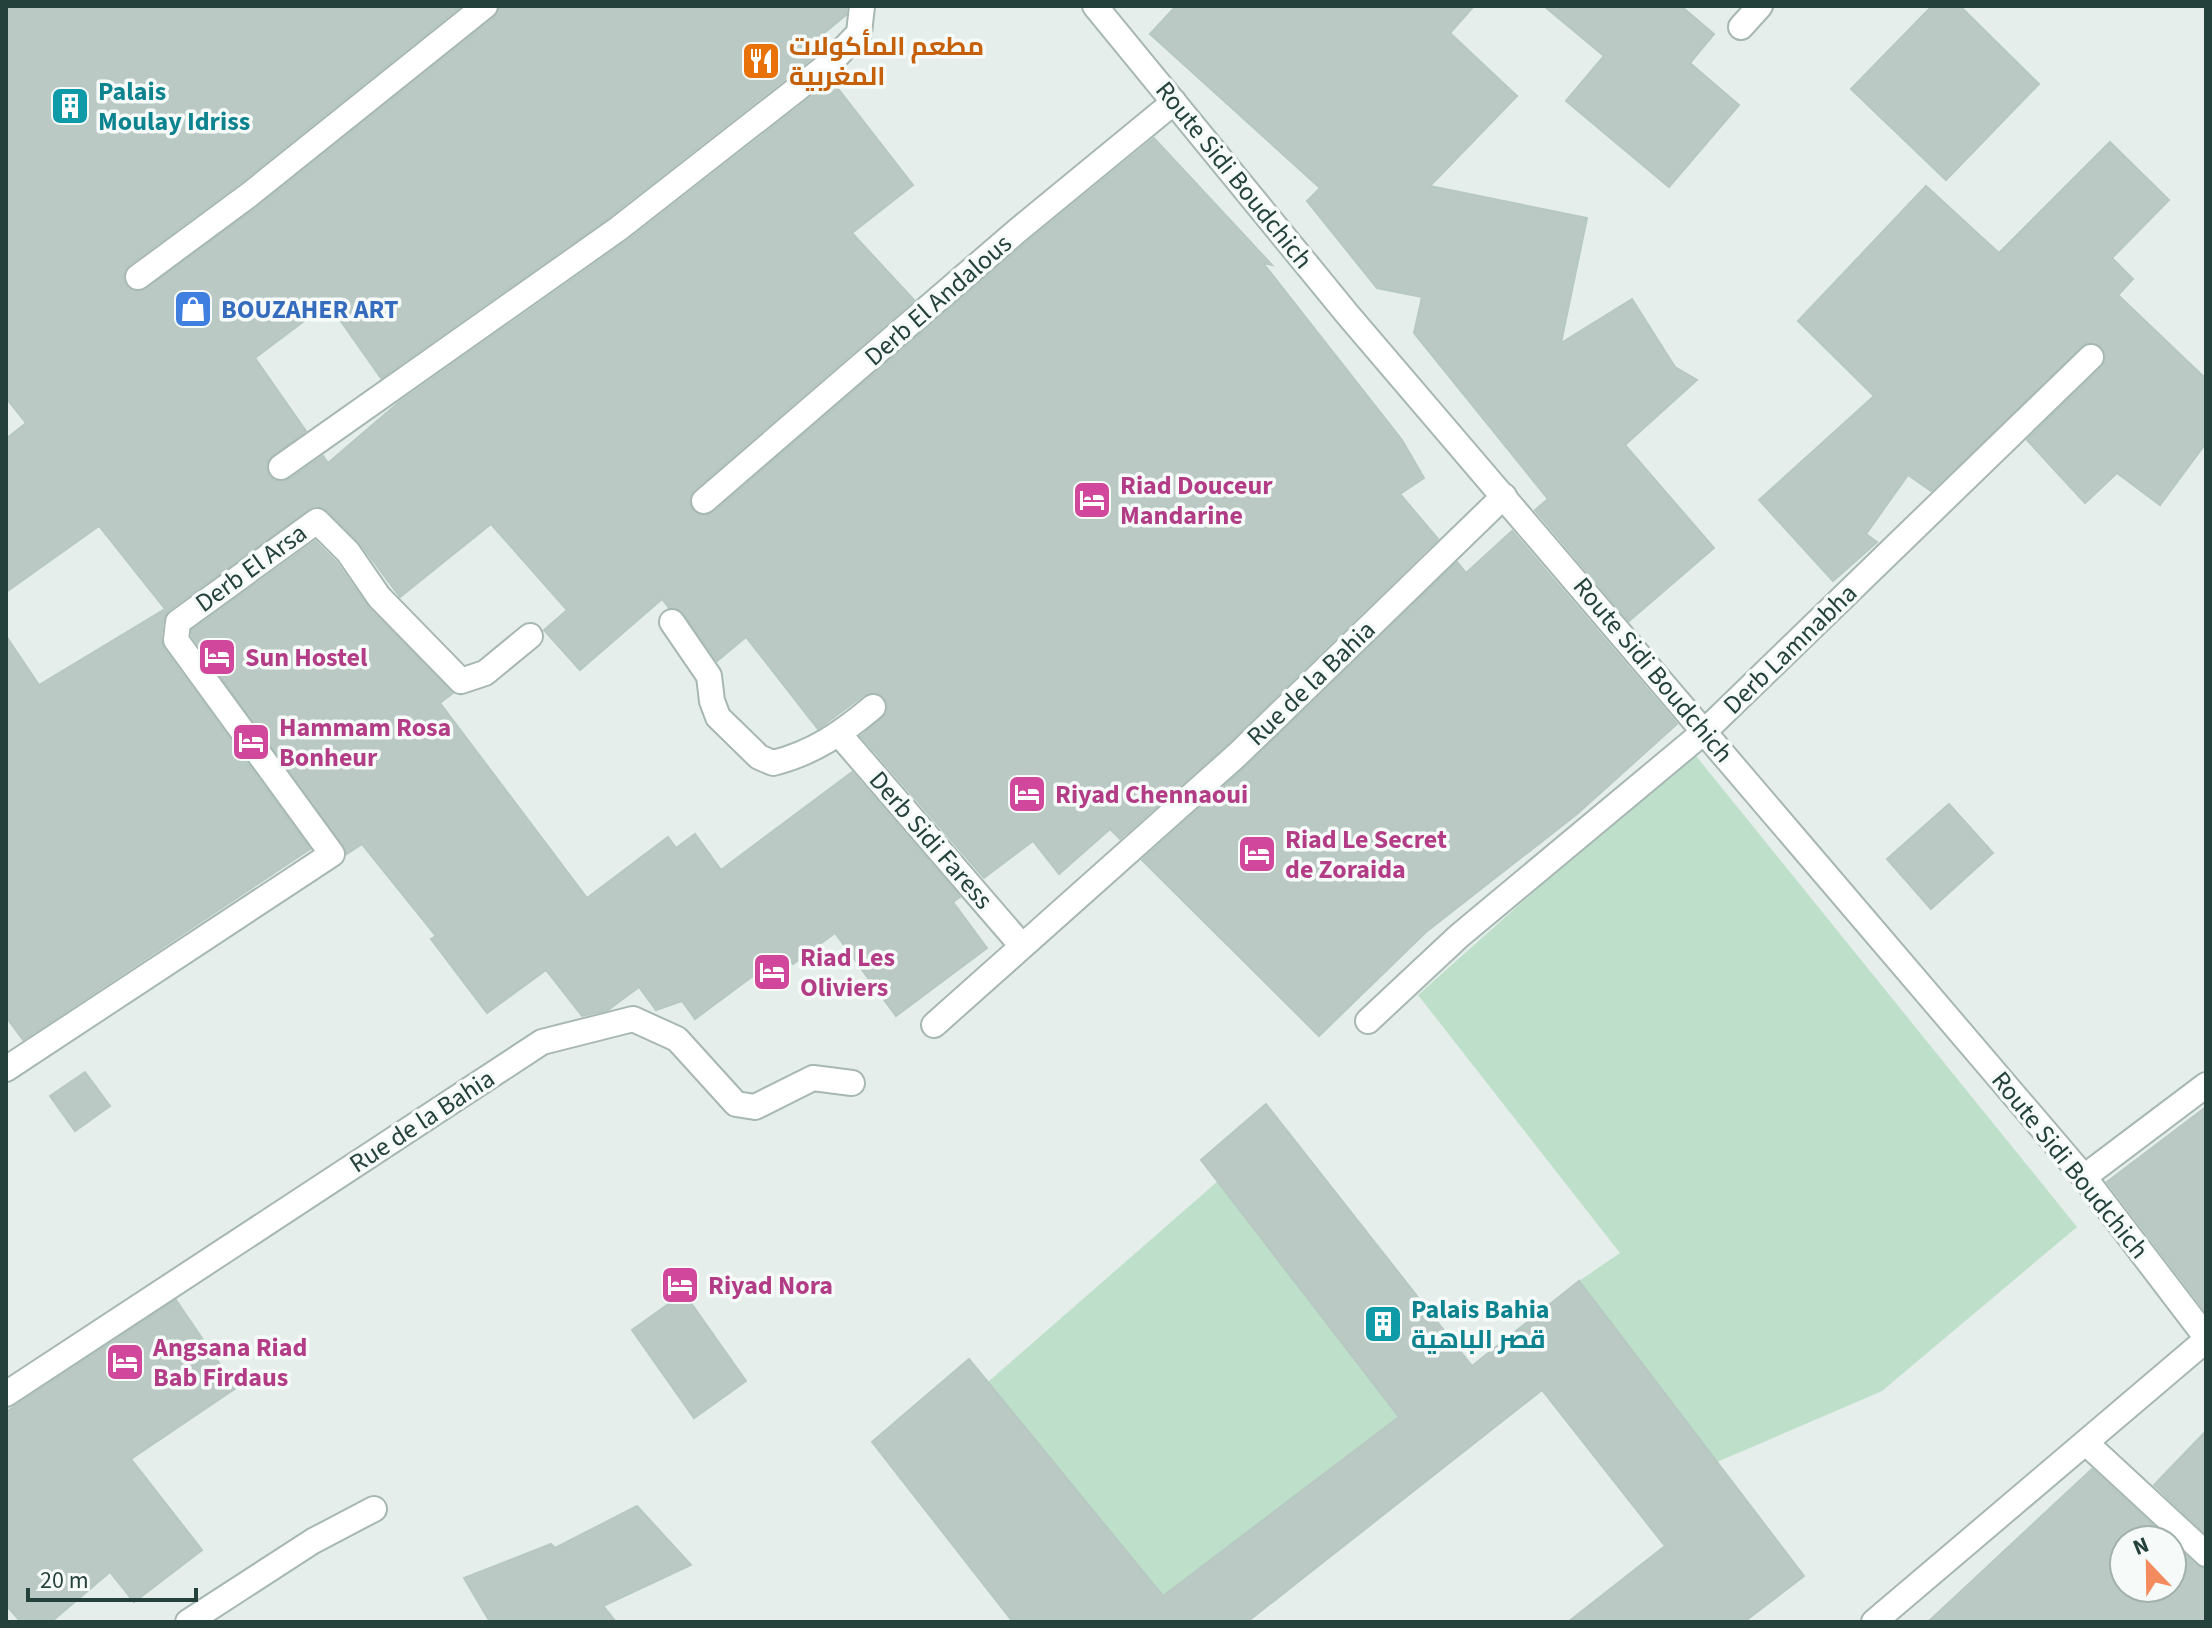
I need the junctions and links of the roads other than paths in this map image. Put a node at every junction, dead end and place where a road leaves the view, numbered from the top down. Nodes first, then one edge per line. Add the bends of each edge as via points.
1 (485, 6) edge
2 (862, 6) edge
3 (1095, 6) edge
4 (1760, 6) edge
5 (1741, 27) dead end
6 (1174, 102) junction
7 (138, 277) dead end
8 (2091, 357) dead end
9 (281, 467) dead end
10 (1504, 496) junction
11 (704, 501) dead end
12 (672, 622) dead end
13 (530, 636) dead end
14 (873, 707) dead end
15 (1705, 731) junction
16 (840, 735) junction
17 (1022, 946) junction
18 (1368, 1021) dead end
19 (934, 1025) dead end
20 (6, 1069) edge
21 (852, 1083) dead end
22 (2206, 1085) edge
23 (2084, 1177) junction
24 (2206, 1338) edge
25 (6, 1394) edge
26 (2086, 1443) junction
27 (374, 1509) dead end
28 (2206, 1554) edge
29 (188, 1622) edge
30 (1874, 1622) edge

1 - 7 street
2 - 9 street via 859,33 829,64 618,229
3 - 6 street, Route Sidi Boudchich
4 - 5 street
6 - 10 street, Route Sidi Boudchich
6 - 11 street, Derb El Andalous
8 - 15 street, Derb Lamnabha
10 - 15 street, Route Sidi Boudchich
10 - 17 street, Rue de la Bahia via 1237,755
12 - 16 street via 709,676 718,717 759,757 773,763
13 - 20 street, Derb El Arsa via 485,673 461,681 379,597 348,552 317,521 178,622 176,640 332,854
14 - 16 street
15 - 18 street, Derb Lamnabha via 1459,936
15 - 23 street, Route Sidi Boudchich
16 - 17 street, Derb Sidi Faress
17 - 19 street, Rue de la Bahia
21 - 25 street, Rue de la Bahia via 813,1078 755,1107 736,1104 677,1039 633,1019 542,1042
22 - 23 street
23 - 24 street, Route Sidi Boudchich
24 - 26 street
26 - 28 street
26 - 30 street
27 - 29 street via 313,1541

